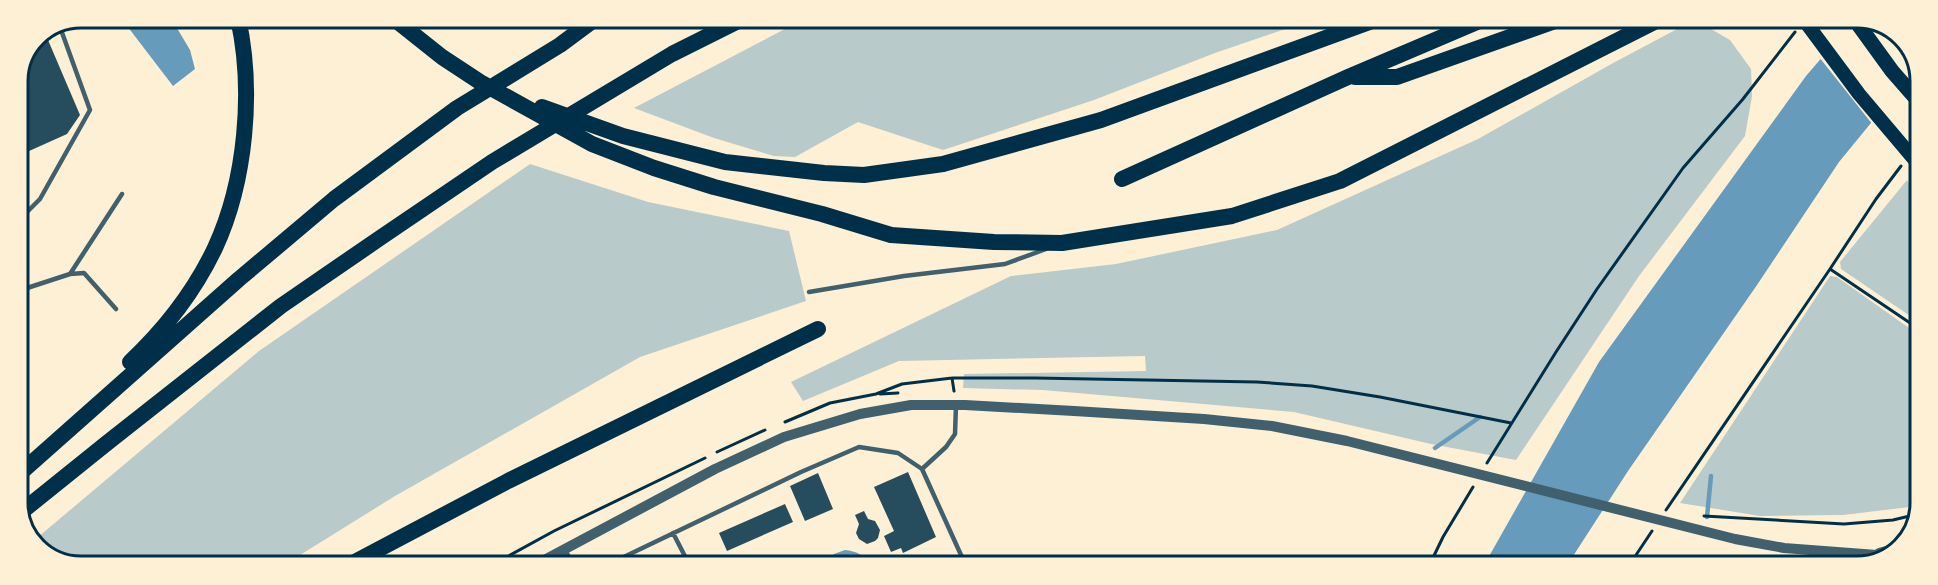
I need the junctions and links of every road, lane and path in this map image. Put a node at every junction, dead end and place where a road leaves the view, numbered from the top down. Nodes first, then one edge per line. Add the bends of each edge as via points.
1 (240, 28) edge
2 (406, 28) edge
3 (583, 28) edge
4 (724, 28) edge
5 (1352, 28) edge
6 (1463, 28) edge
7 (1535, 28) edge
8 (1642, 28) edge
9 (1798, 28) edge
10 (1804, 28) edge
11 (1861, 29) edge
12 (62, 33) edge
13 (1348, 76) junction
14 (480, 82) junction
15 (1909, 90) edge
16 (1909, 153) edge
17 (1905, 161) dead end
18 (1122, 179) dead end
19 (122, 194) dead end
20 (28, 211) edge
21 (1062, 243) junction
22 (1830, 269) junction
23 (70, 274) junction
24 (28, 288) edge
25 (809, 292) dead end
26 (116, 309) dead end
27 (1910, 323) edge
28 (818, 329) dead end
29 (954, 392) dead end
30 (956, 405) junction
31 (1511, 423) junction
32 (29, 453) edge
33 (29, 465) edge
34 (922, 469) junction
35 (1482, 471) dead end
36 (1477, 480) dead end
37 (29, 506) edge
38 (1663, 514) dead end
39 (1700, 515) dead end
40 (1908, 516) edge
41 (1657, 523) dead end
42 (673, 533) junction
43 (564, 550) junction
44 (1875, 554) edge
45 (366, 556) edge
46 (552, 556) edge
47 (568, 556) edge
48 (627, 556) edge
49 (685, 556) edge
50 (961, 556) edge
51 (1434, 556) edge
52 (1635, 556) edge

1 - 32 highway via 246,78 243,141 237,179 215,246 184,299 135,357
2 - 14 highway
3 - 33 highway via 457,108 334,199
4 - 37 highway via 672,54 492,162 370,245 263,320
5 - 14 highway via 1101,120 943,164 864,174 725,162 623,136
6 - 13 highway
7 - 13 highway via 1397,77
8 - 21 highway via 1340,181 1232,216
9 - 31 path via 1683,168 1597,289
10 - 16 main road
11 - 15 highway
12 - 20 lane via 90,110 40,199
13 - 18 highway
14 - 21 highway via 592,144 714,188 891,235
17 - 22 path
19 - 23 lane
21 - 25 lane via 1005,264
22 - 27 path
22 - 38 path
23 - 24 lane
23 - 26 lane via 84,273
28 - 45 highway via 508,481
29 - 31 path via 952,378 1268,383 1334,389
30 - 34 lane via 955,434
30 - 43 street via 911,405 860,414 784,437 714,469
30 - 44 street via 1272,426 1784,548
31 - 35 path
34 - 42 lane via 898,453 859,447
34 - 50 lane
36 - 51 path
39 - 40 path via 1844,524
41 - 52 path
42 - 48 lane
42 - 49 lane
43 - 46 street
43 - 47 street

